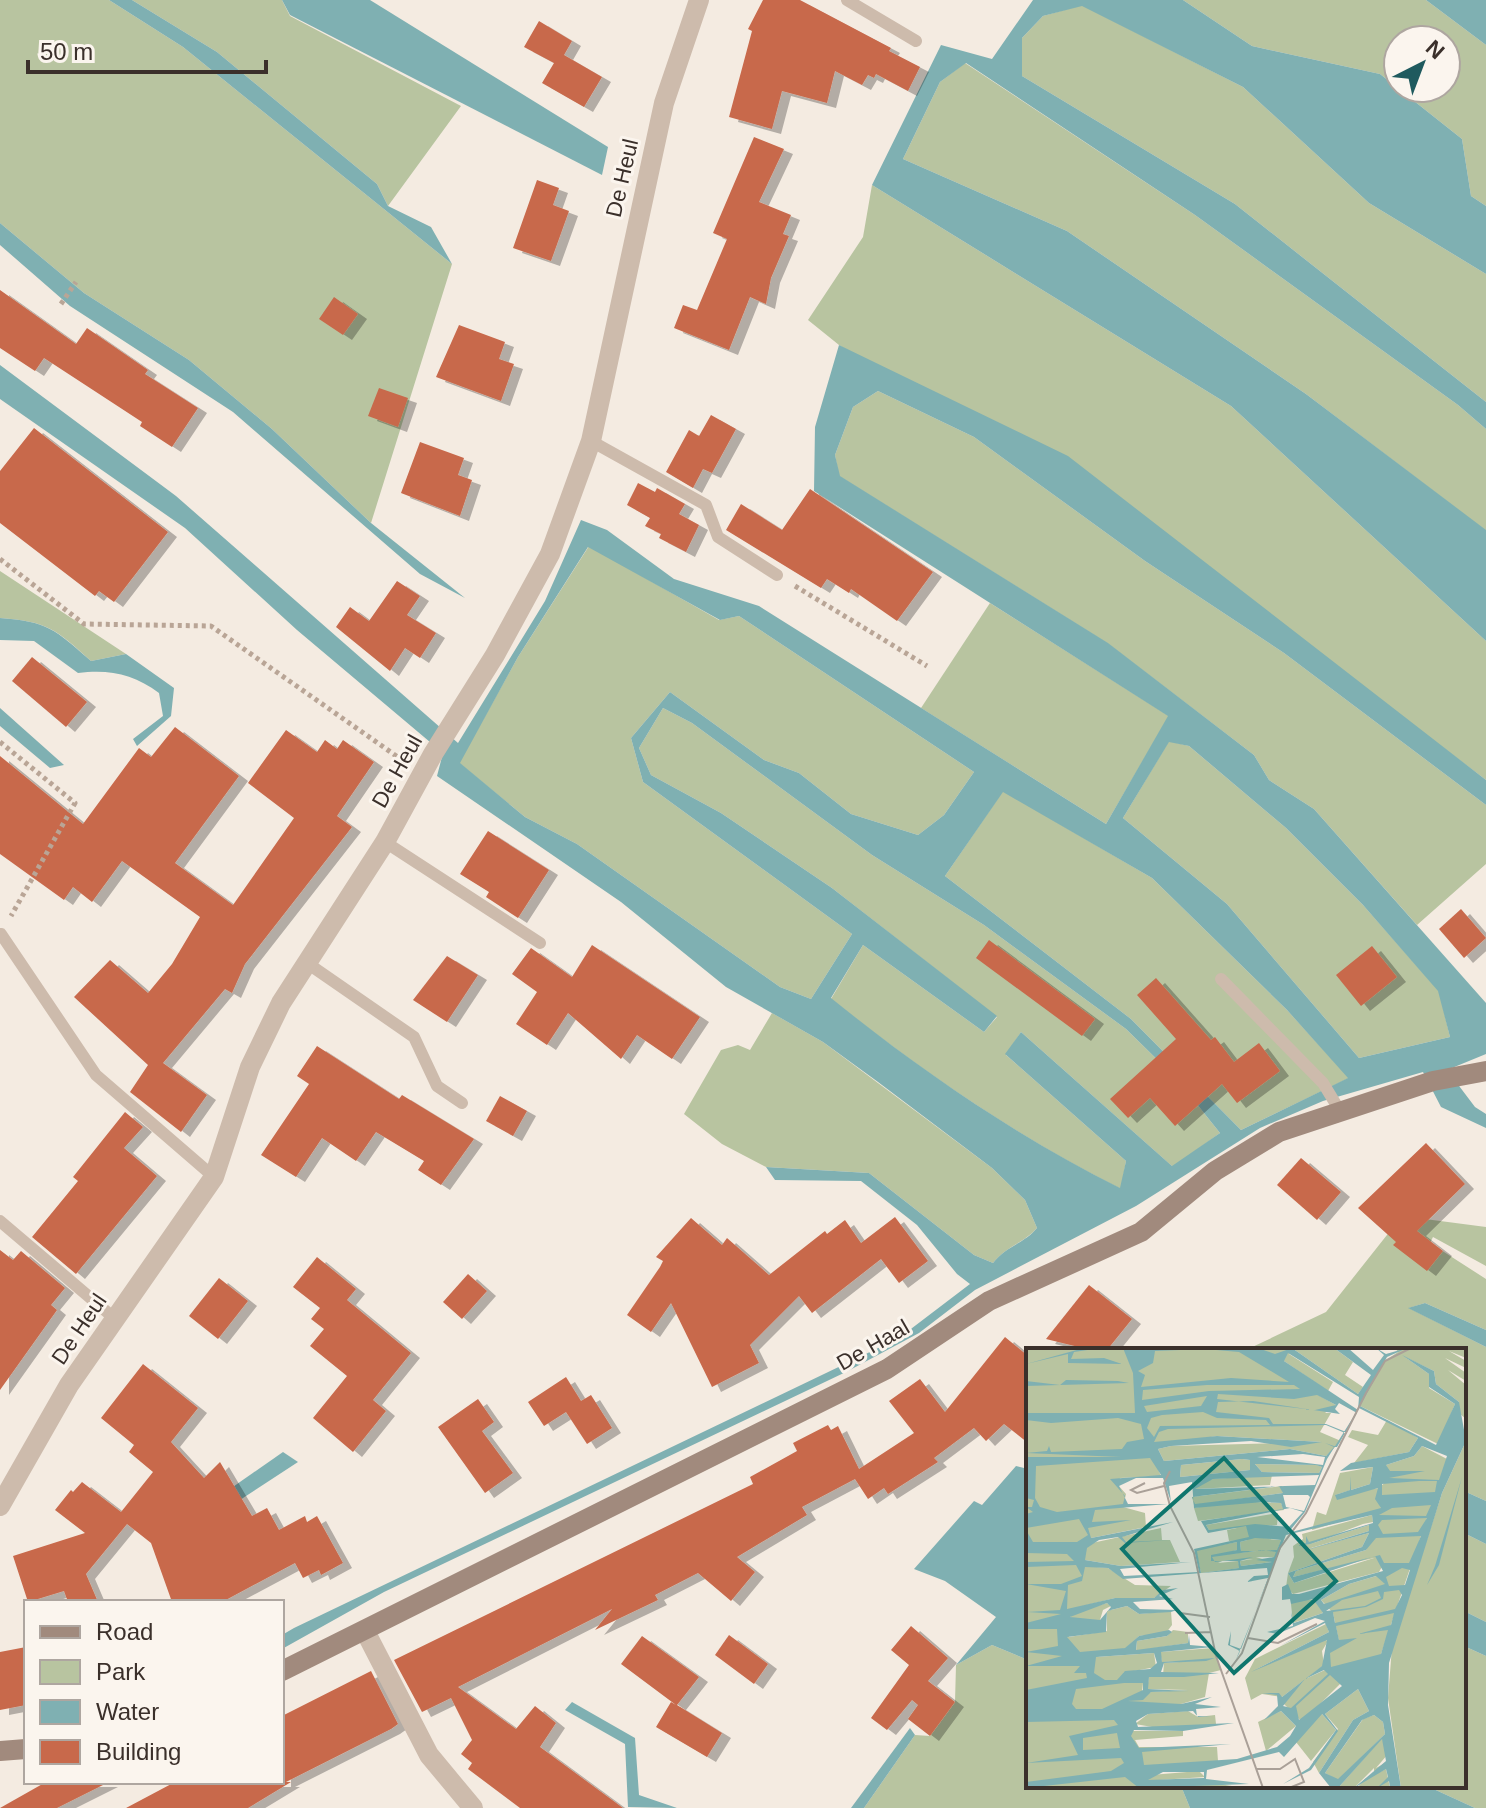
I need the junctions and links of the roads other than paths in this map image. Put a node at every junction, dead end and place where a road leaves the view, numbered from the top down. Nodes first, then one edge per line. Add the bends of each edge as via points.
1 (699, 0) edge
2 (847, 0) edge
3 (916, 41) dead end
4 (591, 441) junction
5 (777, 575) road end
6 (385, 842) junction
7 (1, 934) edge
8 (540, 943) dead end
9 (307, 963) junction
10 (1221, 979) dead end
11 (1486, 1071) edge
12 (462, 1103) dead end
13 (1339, 1107) junction
14 (214, 1177) junction
15 (0, 1221) edge
16 (114, 1318) junction
17 (0, 1506) edge
18 (365, 1631) junction
19 (284, 1670) edge
20 (24, 1749) edge
21 (0, 1751) edge
22 (473, 1808) edge

1 - 4 street, De Heul via 664,103
2 - 3 lane
4 - 5 lane via 706,505 718,537
4 - 6 street, De Heul via 550,554
6 - 8 lane
6 - 9 street, De Heul
7 - 14 lane via 96,1075
9 - 12 lane via 414,1037 437,1086
9 - 14 street, De Heul via 250,1067
10 - 13 lane via 1323,1083
11 - 13 street, De Haal
13 - 18 street, De Haal via 1279,1132 1215,1171 1141,1232 989,1301 887,1369
14 - 16 street, De Heul
15 - 16 lane
16 - 17 street, De Heul
18 - 19 street, De Haal
18 - 22 street via 429,1755
20 - 21 street

